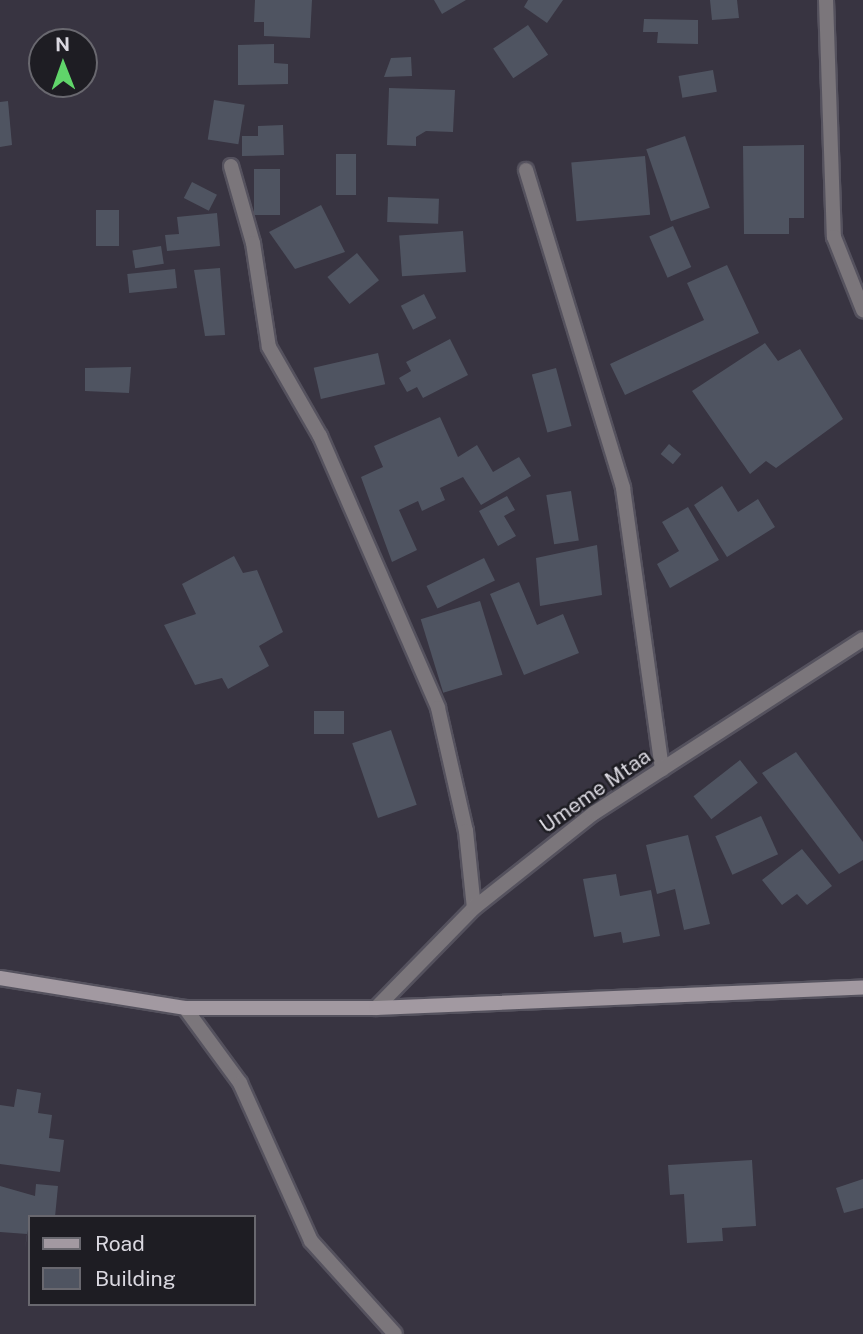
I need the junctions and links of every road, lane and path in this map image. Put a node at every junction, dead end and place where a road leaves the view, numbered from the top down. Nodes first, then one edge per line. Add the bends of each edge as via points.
1 (826, 0) edge
2 (231, 166) dead end
3 (526, 170) dead end
4 (863, 310) edge
5 (863, 639) edge
6 (662, 769) junction
7 (474, 908) junction
8 (0, 978) edge
9 (863, 988) edge
10 (185, 1008) junction
11 (376, 1008) junction
12 (395, 1334) edge

1 - 4 street via 834,237
2 - 7 street via 253,243 269,346 320,436 438,708 466,831
3 - 6 street via 623,488
5 - 6 street, Umeme Mtaa
6 - 7 street, Umeme Mtaa
7 - 11 street, Umeme Mtaa
8 - 10 street
9 - 11 street
10 - 11 street
10 - 12 street via 240,1083 311,1241

